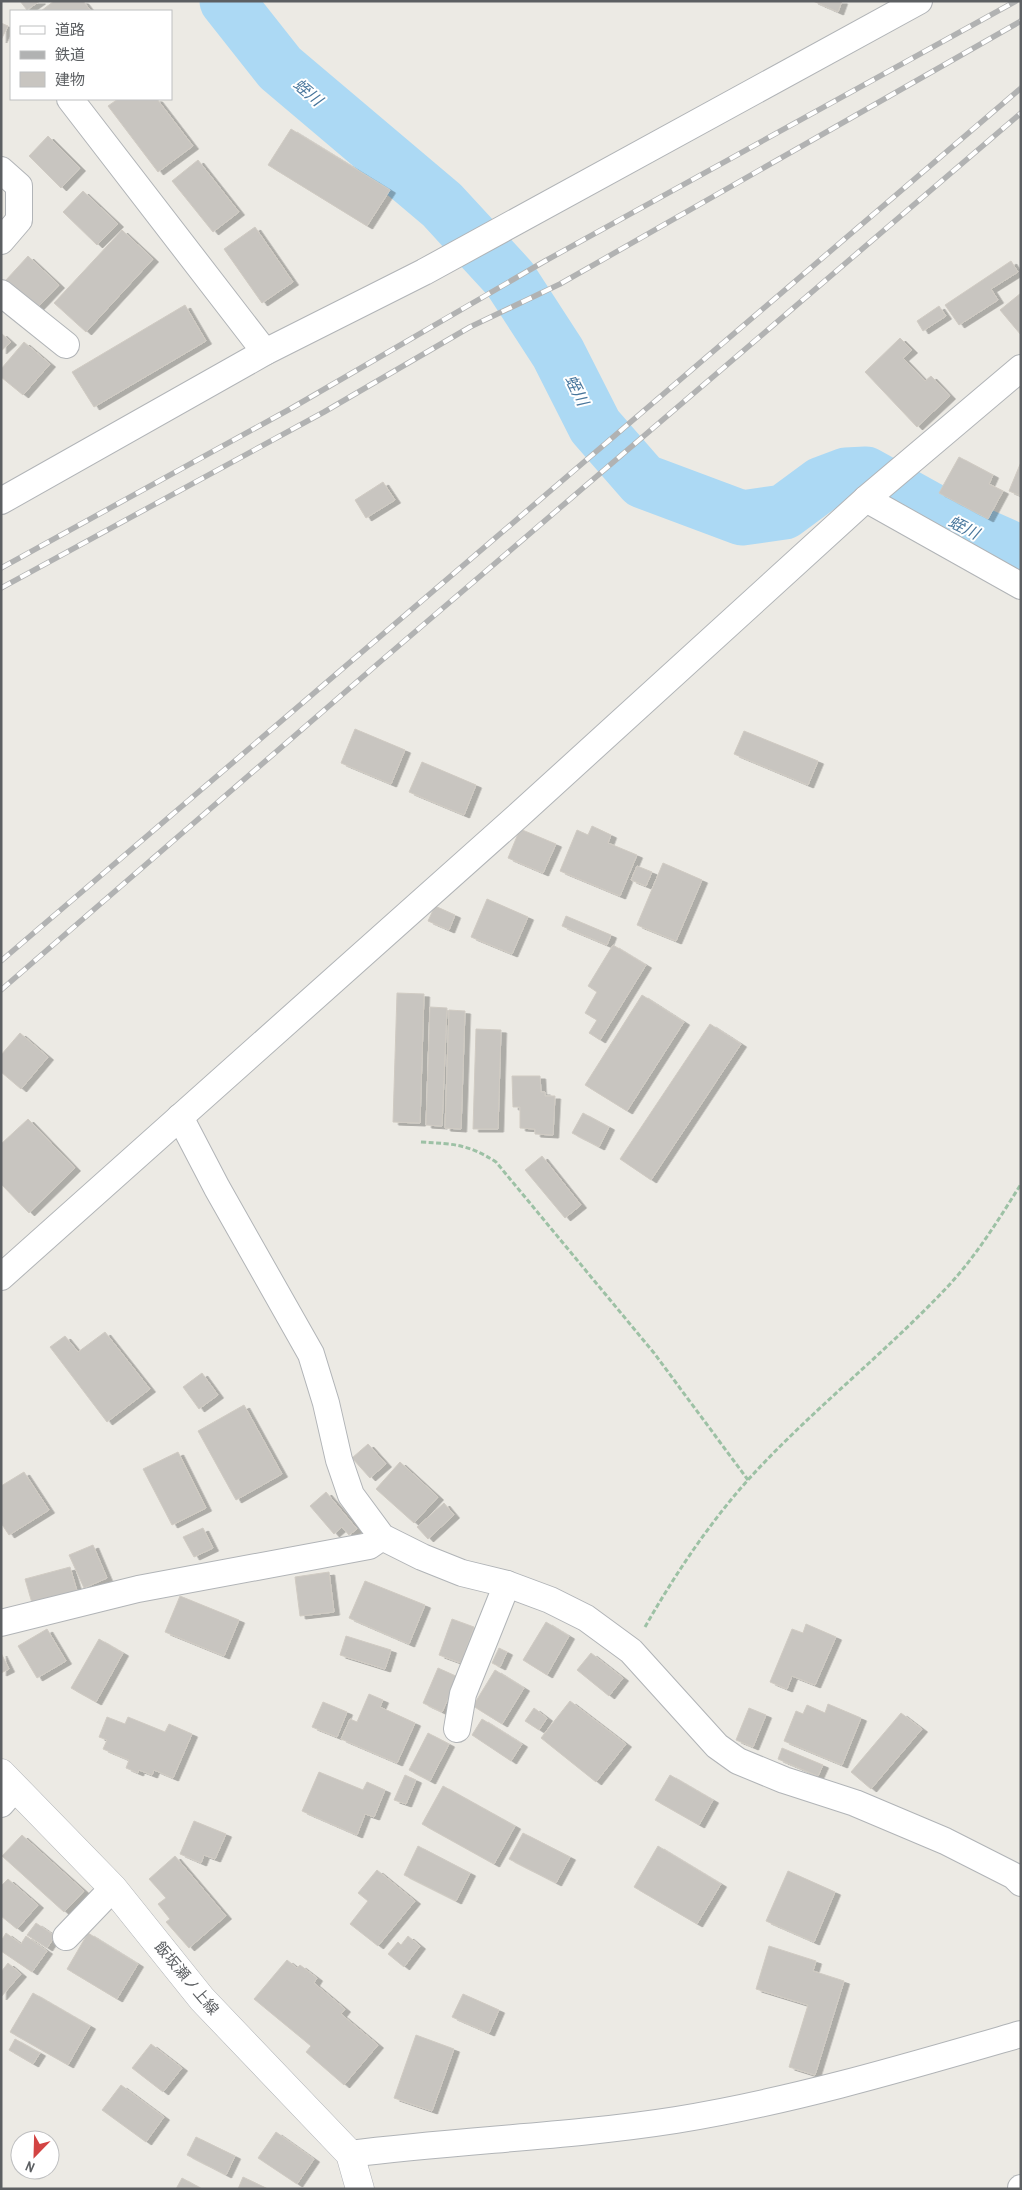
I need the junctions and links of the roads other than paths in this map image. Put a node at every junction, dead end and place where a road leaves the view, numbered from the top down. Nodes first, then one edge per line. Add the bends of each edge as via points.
1 (919, 1) edge
2 (71, 100) edge
3 (1, 170) edge
4 (1, 241) edge
5 (1, 294) edge
6 (66, 345) dead end
7 (265, 352) junction
8 (1021, 368) edge
9 (870, 496) junction
10 (1, 501) edge
11 (1021, 586) edge
12 (180, 1117) junction
13 (1, 1277) edge
14 (382, 1537) junction
15 (507, 1584) junction
16 (1, 1623) edge
17 (457, 1729) dead end
18 (6, 1788) edge
19 (1021, 1883) edge
20 (113, 1888) junction
21 (66, 1937) dead end
22 (1021, 2034) edge
23 (350, 2154) junction
24 (360, 2189) edge

1 - 7 street via 424,272
2 - 7 street
3 - 4 street via 19,186 19,220
5 - 6 street
7 - 10 street
8 - 9 street
9 - 11 street
9 - 12 street
12 - 13 street
12 - 14 street via 311,1354 338,1460 351,1495
14 - 15 street via 462,1573
14 - 16 street via 369,1546 138,1589
15 - 17 street via 464,1694
15 - 19 street via 586,1618 631,1652 717,1746 738,1761 855,1803 945,1841 1014,1876
18 - 20 main road, 飯坂瀬ノ上線
20 - 21 street
20 - 23 main road, 飯坂瀬ノ上線 via 202,1999
22 - 23 street via 833,2088 676,2120
23 - 24 main road, 飯坂瀬ノ上線

